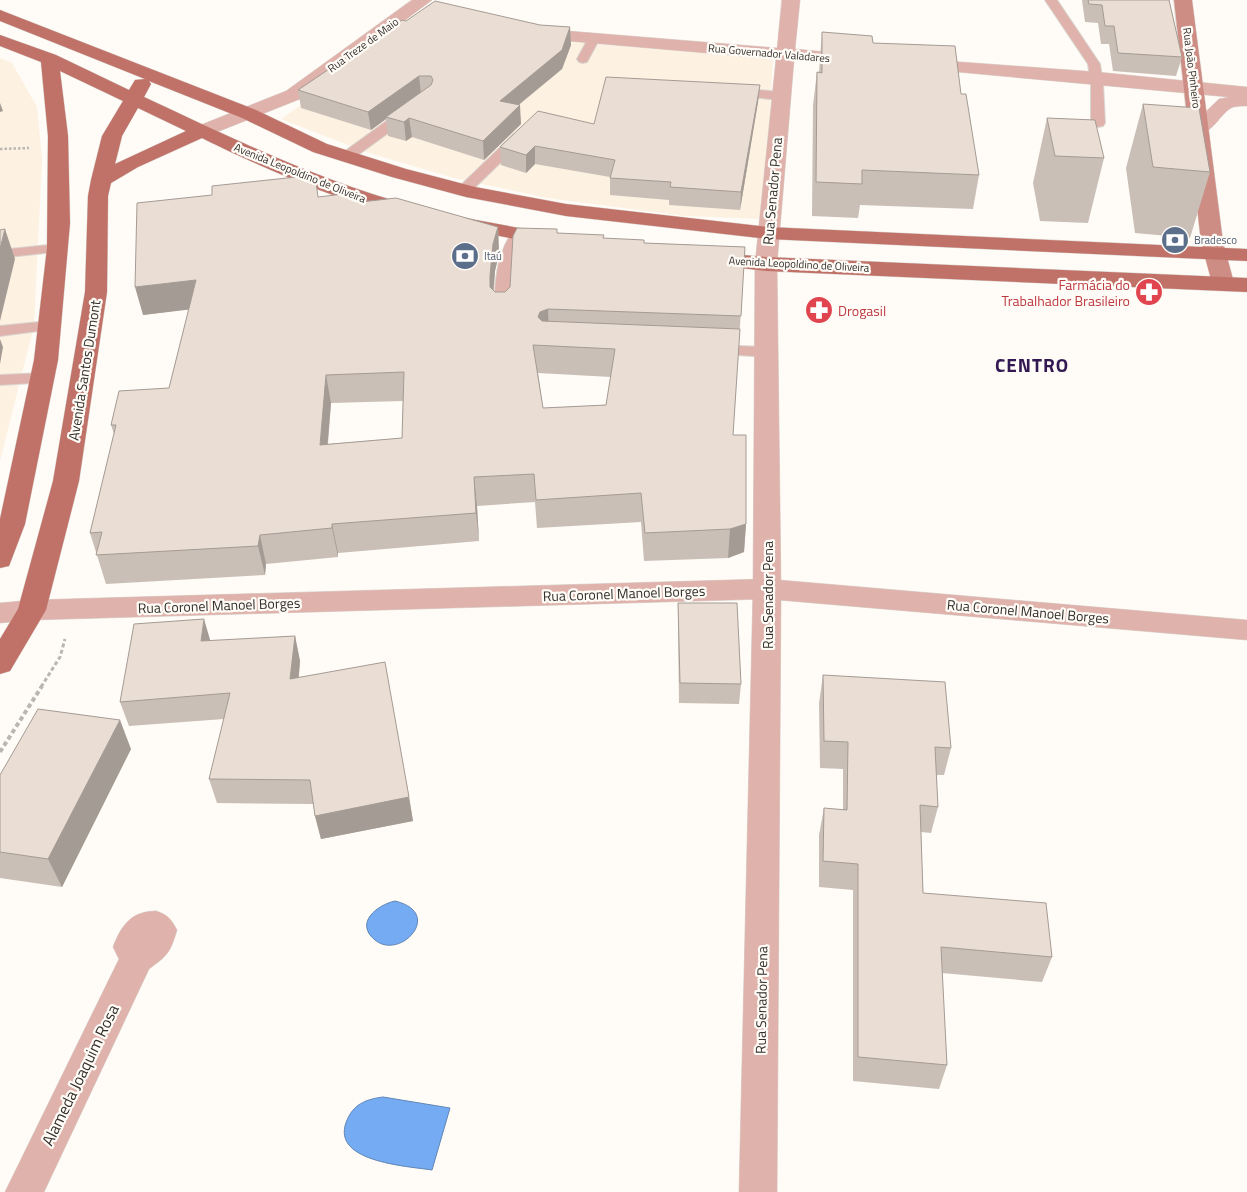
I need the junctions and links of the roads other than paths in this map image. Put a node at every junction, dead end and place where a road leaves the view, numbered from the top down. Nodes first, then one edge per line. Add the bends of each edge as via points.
1 (791, 0) edge
2 (1051, 0) edge
3 (1184, 0) edge
4 (419, 1) edge
5 (439, 7) edge
6 (0, 15) edge
7 (519, 27) edge
8 (594, 38) junction
9 (4, 45) edge
10 (785, 54) junction
11 (50, 59) junction
12 (583, 59) dead end
13 (872, 61) edge
14 (902, 63) edge
15 (147, 74) junction
16 (1097, 78) junction
17 (1192, 86) junction
18 (719, 91) edge
19 (1247, 93) edge
20 (781, 96) junction
21 (134, 100) junction
22 (1247, 100) edge
23 (420, 105) edge
24 (249, 114) junction
25 (1098, 123) edge
26 (1200, 128) junction
27 (526, 130) edge
28 (200, 132) junction
29 (346, 157) junction
30 (101, 180) junction
31 (464, 190) junction
32 (768, 232) junction
33 (518, 234) junction
34 (570, 243) edge
35 (58, 248) junction
36 (1214, 253) junction
37 (0, 254) edge
38 (1247, 255) edge
39 (688, 256) edge
40 (766, 264) junction
41 (1223, 283) junction
42 (1247, 285) edge
43 (502, 315) edge
44 (50, 326) junction
45 (0, 331) edge
46 (694, 350) edge
47 (767, 352) junction
48 (43, 378) junction
49 (0, 380) edge
50 (0, 559) edge
51 (767, 589) junction
52 (32, 610) junction
53 (0, 613) edge
54 (1247, 630) edge
55 (0, 663) edge
56 (137, 958) dead end
57 (24, 1192) edge
58 (758, 1192) edge

1 - 10 street, Rua Senador Pena
2 - 16 lane via 1094,64
3 - 17 main road, Rua João Pinheiro
4 - 5 street
4 - 24 street, Rua Treze de Maio via 293,95
6 - 15 main road
7 - 8 street, Rua Governador Valadares
8 - 10 street, Rua Governador Valadares
8 - 12 lane
9 - 11 main road, Avenida Leopoldino de Oliveira
10 - 13 street, Rua Governador Valadares
10 - 20 street, Rua Senador Pena
11 - 21 main road, Avenida Leopoldino de Oliveira
11 - 35 main road via 58,136
14 - 16 street
15 - 21 main road, Avenida Santos Dumont
15 - 24 main road
16 - 17 street
16 - 25 lane
17 - 19 street
17 - 26 main road, Rua João Pinheiro
18 - 20 lane
20 - 32 street, Rua Senador Pena
21 - 28 main road, Avenida Leopoldino de Oliveira
21 - 30 main road, Avenida Santos Dumont via 112,136
22 - 26 street via 1226,103
23 - 29 lane
24 - 28 street, Rua Treze de Maio
24 - 29 main road
26 - 36 main road, Rua João Pinheiro
27 - 31 lane
28 - 30 main road
28 - 33 main road, Avenida Leopoldino de Oliveira via 269,163 371,201
29 - 31 main road
30 - 52 main road, Avenida Santos Dumont via 96,292 86,359 66,481
31 - 32 main road via 566,210
32 - 36 main road
32 - 40 street, Rua Senador Pena
33 - 34 main road, Avenida Leopoldino de Oliveira
33 - 43 lane via 509,247 503,268
35 - 37 lane
35 - 44 main road
36 - 38 main road
36 - 41 main road, Rua João Pinheiro
39 - 40 main road, Avenida Leopoldino de Oliveira
40 - 41 main road, Avenida Leopoldino de Oliveira
40 - 47 street, Rua Senador Pena
41 - 42 main road, Avenida Leopoldino de Oliveira
44 - 45 lane
44 - 48 main road
46 - 47 lane
47 - 51 street, Rua Senador Pena
48 - 49 lane
48 - 50 main road via 12,524
51 - 52 street, Rua Coronel Manoel Borges
51 - 54 street, Rua Coronel Manoel Borges
51 - 58 street, Rua Senador Pena
52 - 53 street, Rua Coronel Manoel Borges
52 - 55 main road, Avenida Santos Dumont
56 - 57 street, Alameda Joaquim Rosa

